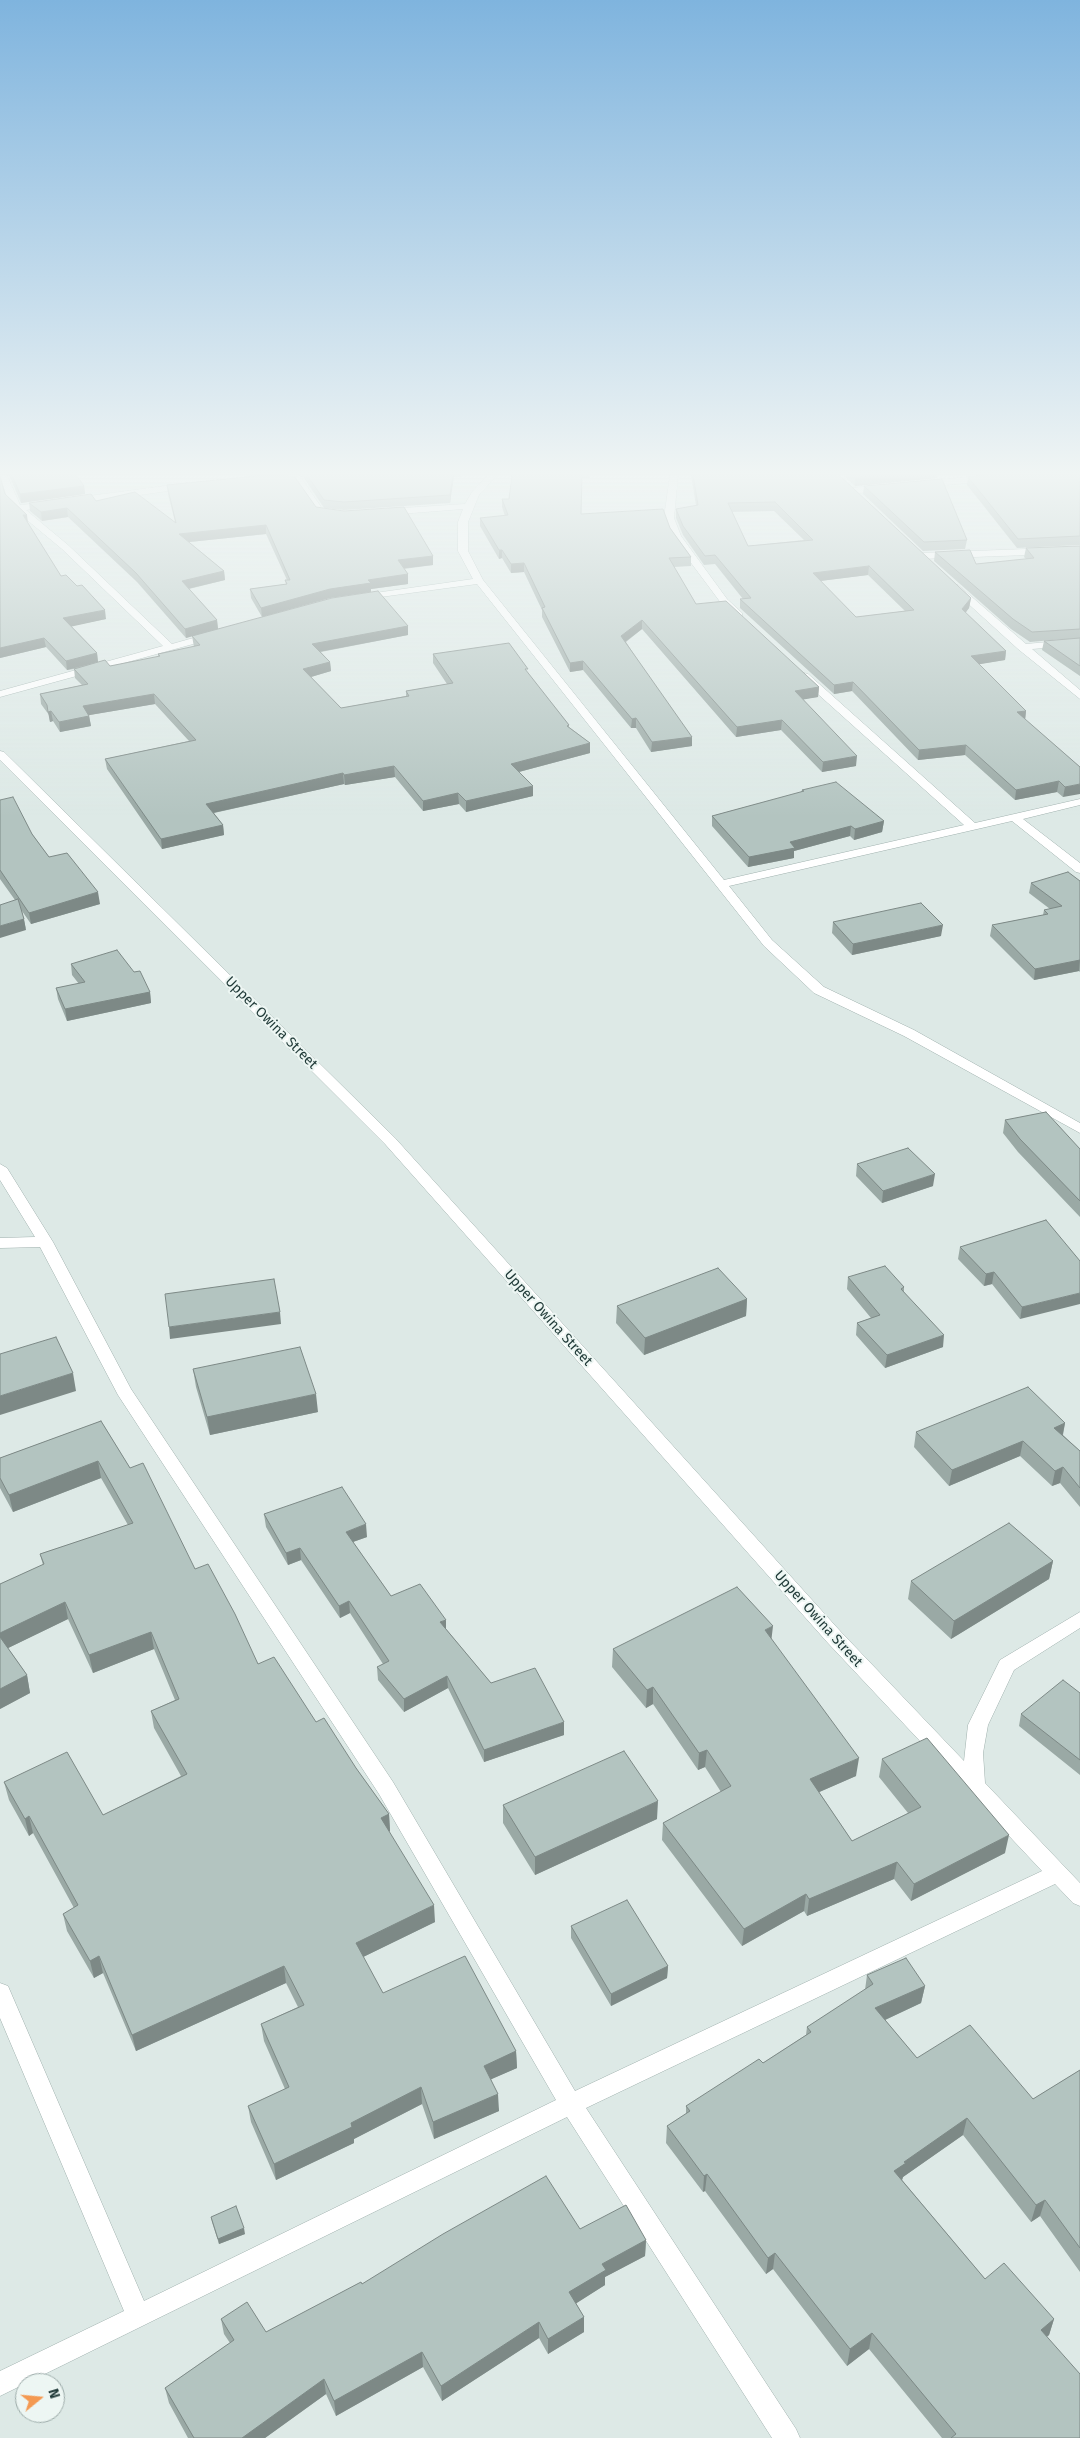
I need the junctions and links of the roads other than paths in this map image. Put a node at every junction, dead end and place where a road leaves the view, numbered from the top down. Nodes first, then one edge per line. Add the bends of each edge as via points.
1 (109, 589) edge
2 (425, 589) edge
3 (485, 589) edge
4 (715, 589) edge
5 (957, 589) edge
6 (347, 600) edge
7 (744, 621) edge
8 (224, 632) edge
9 (1080, 642) edge
10 (1022, 647) junction
11 (171, 648) junction
12 (792, 666) edge
13 (0, 694) edge
14 (1080, 696) edge
15 (0, 754) edge
16 (1080, 802) edge
17 (1014, 817) junction
18 (973, 827) junction
19 (1080, 870) edge
20 (724, 884) junction
21 (1080, 1129) edge
22 (0, 1168) edge
23 (0, 1242) edge
24 (45, 1242) junction
25 (1080, 1618) edge
26 (975, 1786) junction
27 (1058, 1873) junction
28 (1080, 1897) edge
29 (0, 1993) edge
30 (571, 2104) junction
31 (138, 2317) junction
32 (0, 2384) edge
33 (787, 2438) edge

1 - 11 street
2 - 6 street
3 - 20 street
4 - 7 street
5 - 10 street
8 - 11 street
9 - 10 street
10 - 14 street
11 - 13 street
12 - 18 street
15 - 26 street, Upper Owina Street via 390,1141 834,1637
16 - 17 street
17 - 18 street
17 - 19 street
18 - 20 street
20 - 21 street via 768,943 819,990 909,1033
22 - 24 street
23 - 24 street
24 - 30 street via 124,1391 386,1788
25 - 26 street via 1007,1665 978,1725 973,1753
26 - 27 street, Upper Owina Street
27 - 28 street, Upper Owina Street
27 - 30 street
29 - 31 street
30 - 31 street
30 - 33 street
31 - 32 street

